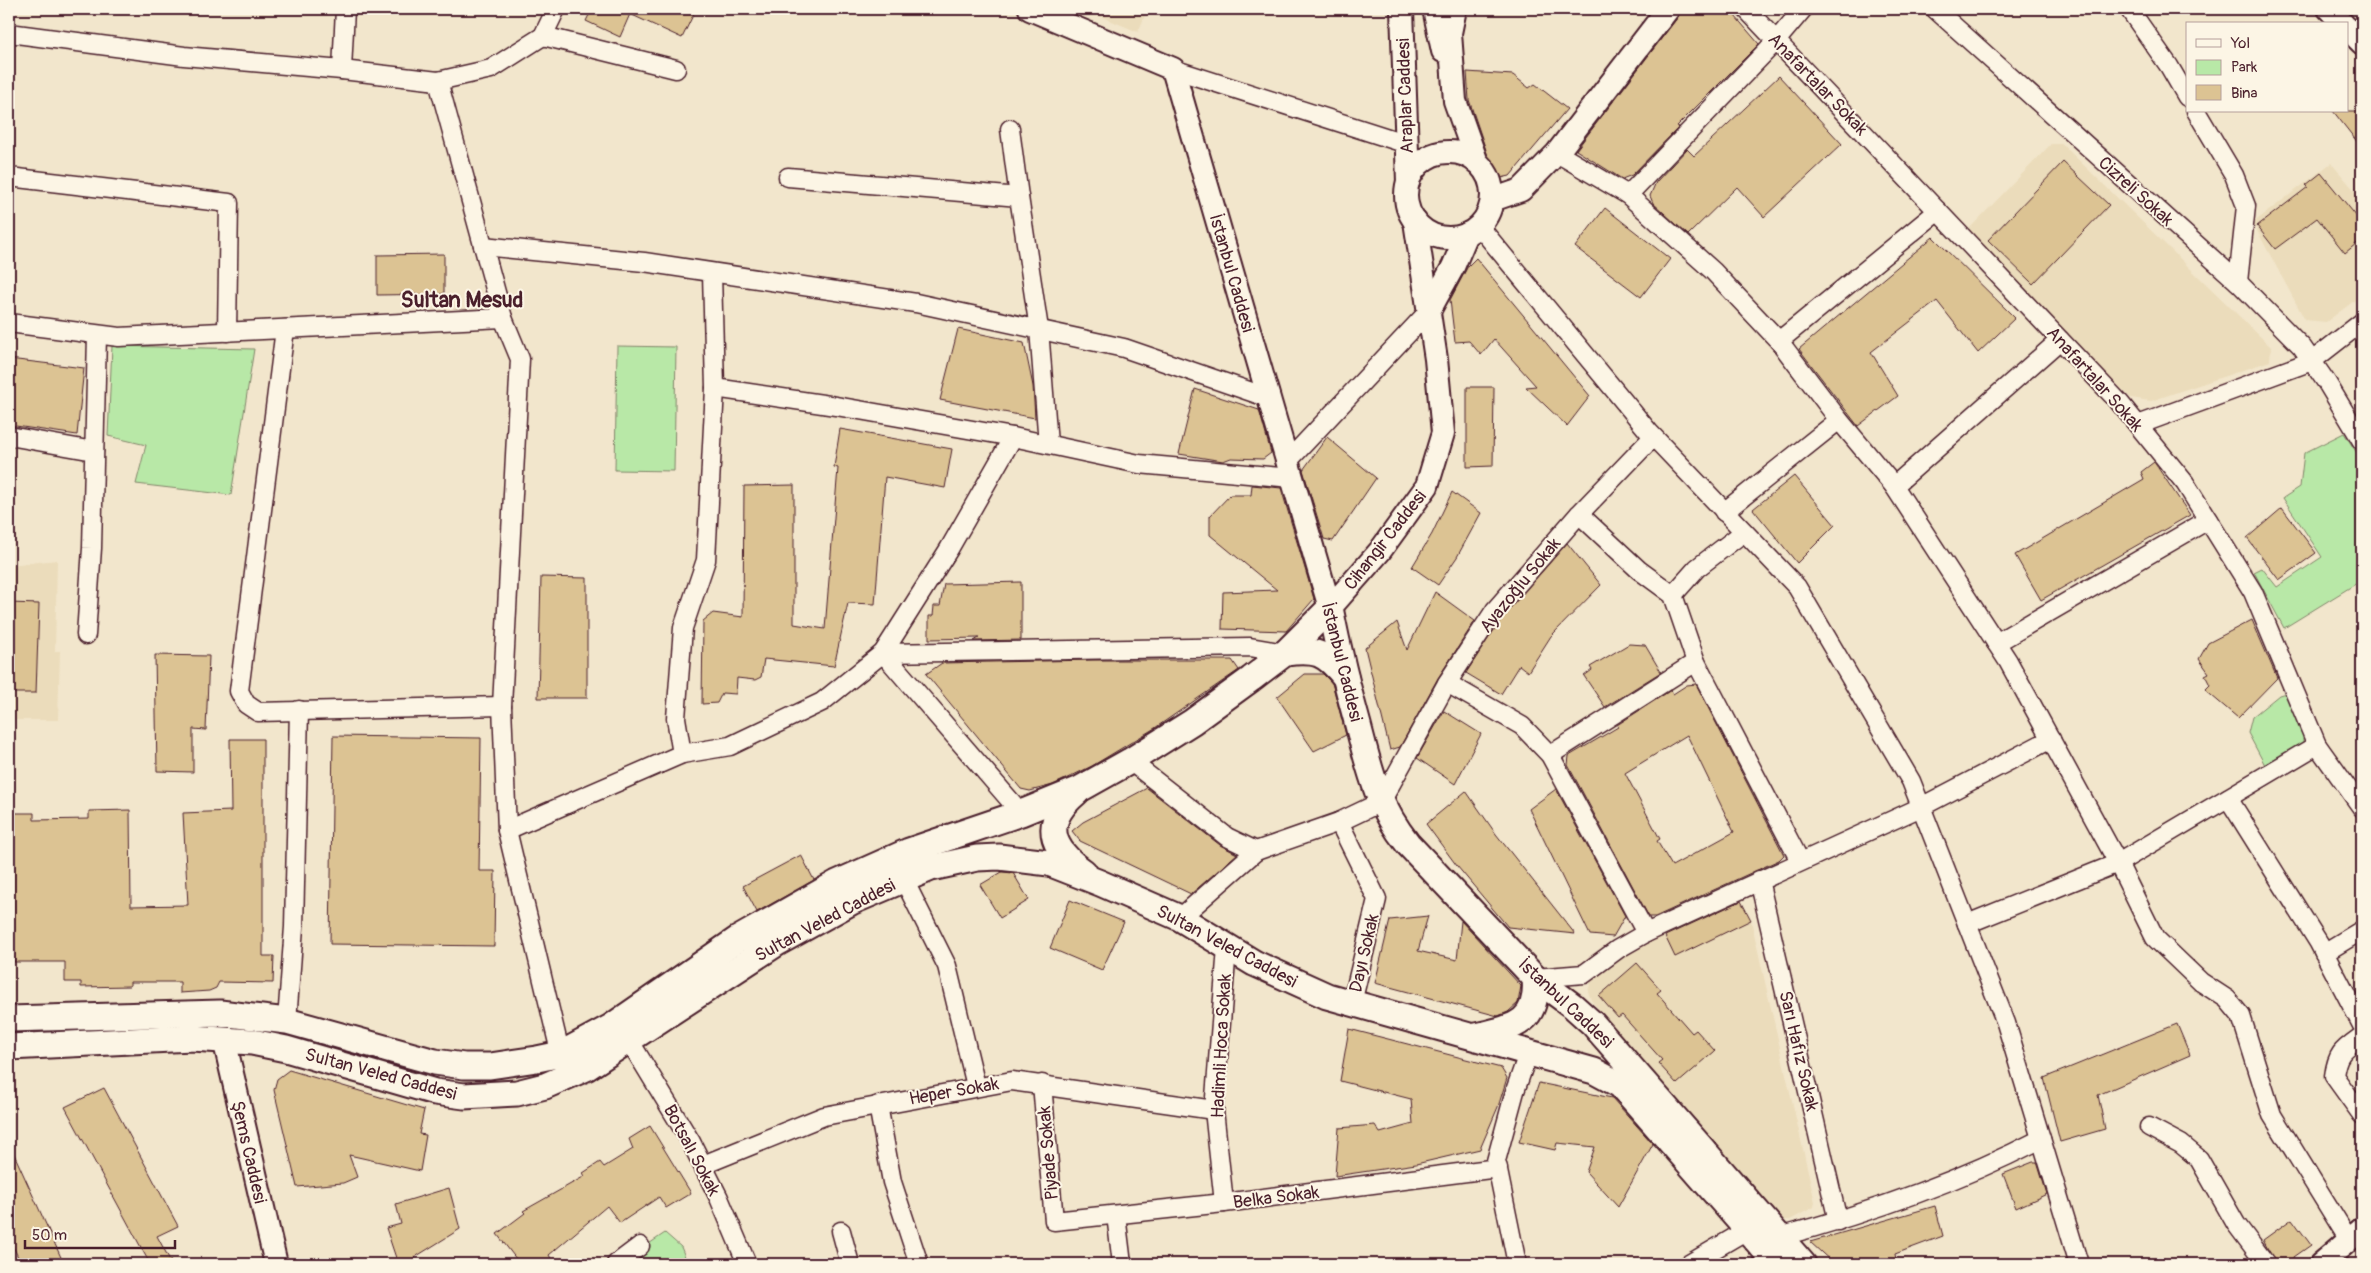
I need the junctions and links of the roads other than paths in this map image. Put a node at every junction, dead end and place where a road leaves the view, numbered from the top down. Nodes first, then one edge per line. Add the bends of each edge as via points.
1 (345, 9) edge
2 (556, 9) edge
3 (1030, 9) edge
4 (1402, 9) edge
5 (1421, 9) edge
6 (1434, 9) edge
7 (1456, 9) edge
8 (1668, 9) edge
9 (1746, 9) edge
10 (1803, 9) edge
11 (1935, 9) edge
12 (2129, 9) edge
13 (2329, 9) edge
14 (2342, 22) edge
15 (2348, 29) edge
16 (9, 33) edge
17 (543, 36) junction
18 (1776, 41) junction
19 (2362, 43) edge
20 (676, 69) dead end
21 (1173, 69) junction
22 (342, 70) junction
23 (1404, 72) junction
24 (438, 81) junction
25 (2186, 95) edge
26 (1455, 101) junction
27 (2197, 112) edge
28 (1010, 129) dead end
29 (1407, 144) junction
30 (1557, 153) junction
31 (1476, 160) junction
32 (9, 177) edge
33 (788, 177) dead end
34 (1408, 182) junction
35 (1628, 195) junction
36 (1019, 197) junction
37 (1492, 200) junction
38 (1938, 210) junction
39 (1415, 221) junction
40 (1473, 230) junction
41 (483, 246) junction
42 (712, 272) junction
43 (2238, 282) junction
44 (1429, 311) junction
45 (503, 318) junction
46 (2362, 322) edge
47 (9, 323) edge
48 (285, 329) junction
49 (1039, 329) junction
50 (227, 332) junction
51 (97, 335) junction
52 (2060, 340) junction
53 (1779, 341) junction
54 (2312, 361) junction
55 (715, 388) junction
56 (1269, 398) junction
57 (1838, 420) junction
58 (2138, 425) junction
59 (9, 436) edge
60 (1013, 437) junction
61 (1653, 437) junction
62 (2362, 441) edge
63 (1048, 444) junction
64 (94, 450) junction
65 (1290, 470) junction
66 (1894, 486) junction
67 (1724, 512) junction
68 (1580, 514) junction
69 (2208, 520) junction
70 (1744, 532) junction
71 (1673, 595) junction
72 (1330, 608) junction
73 (86, 635) dead end
74 (1996, 643) junction
75 (1285, 652) junction
76 (883, 653) junction
77 (1696, 662) junction
78 (1345, 676) junction
79 (1447, 683) junction
80 (502, 706) junction
81 (298, 710) junction
82 (2051, 739) junction
83 (2317, 745) junction
84 (682, 754) junction
85 (1550, 755) junction
86 (1130, 760) junction
87 (1080, 789) junction
88 (2228, 798) junction
89 (1381, 802) junction
90 (1921, 806) junction
91 (2362, 808) edge
92 (1021, 813) junction
93 (1339, 822) junction
94 (506, 830) junction
95 (1256, 851) junction
96 (1800, 862) junction
97 (2118, 863) junction
98 (903, 878) junction
99 (1758, 880) junction
100 (1100, 883) junction
101 (1180, 918) junction
102 (1968, 924) junction
103 (2362, 930) edge
104 (1646, 933) junction
105 (1227, 948) junction
106 (2324, 953) junction
107 (1535, 978) junction
108 (1352, 1003) junction
109 (9, 1019) edge
110 (287, 1021) junction
111 (2362, 1025) edge
112 (1476, 1036) junction
113 (2362, 1036) edge
114 (224, 1039) junction
115 (629, 1040) junction
116 (9, 1047) edge
117 (1529, 1051) junction
118 (563, 1065) junction
119 (1042, 1084) junction
120 (976, 1086) junction
121 (878, 1106) junction
122 (1214, 1110) junction
123 (2362, 1115) edge
124 (2149, 1127) dead end
125 (2041, 1139) junction
126 (703, 1165) junction
127 (1498, 1168) junction
128 (1224, 1203) junction
129 (1116, 1215) junction
130 (1838, 1221) junction
131 (1054, 1222) joint
132 (1747, 1230) junction
133 (841, 1231) dead end
134 (2356, 1235) edge
135 (1779, 1237) junction
136 (640, 1246) dead end
137 (276, 1264) edge
138 (616, 1264) edge
139 (747, 1264) edge
140 (850, 1264) edge
141 (919, 1264) edge
142 (1122, 1264) edge
143 (1517, 1264) edge
144 (1689, 1264) edge
145 (1777, 1264) edge
146 (1802, 1264) edge
147 (2079, 1264) edge
148 (2266, 1264) edge
149 (2321, 1264) edge

1 - 22 street
2 - 17 street
3 - 21 street
4 - 23 street, Araplar Caddesi
5 - 23 street
6 - 26 street, Araplar Caddesi
7 - 26 street via 1450,32
8 - 30 street
9 - 18 street, Anafartalar Sokak
10 - 18 street
11 - 43 street, Cizreli Sokak
12 - 25 street
13 - 14 street
15 - 19 street
16 - 22 street via 184,56
17 - 20 street
17 - 24 street via 491,69
18 - 35 street
18 - 38 street, Anafartalar Sokak
21 - 29 street
21 - 56 street, İstanbul Caddesi
22 - 24 street
23 - 29 street, Araplar Caddesi
24 - 41 street
26 - 31 street
27 - 43 street via 2234,175 2246,206
28 - 36 street
29 - 34 street, Araplar Caddesi
30 - 35 street
30 - 37 street via 1521,190
31 - 34 street via 1463,154 1436,154 1424,160
31 - 37 street via 1489,178
32 - 50 street via 229,203
33 - 36 street
34 - 39 street, Cihangir Caddesi via 1409,209
35 - 53 street via 1713,271
36 - 49 street
37 - 40 street via 1488,214
38 - 52 street, Anafartalar Sokak
38 - 53 street
39 - 40 street via 1438,236 1452,238
39 - 44 street, Cihangir Caddesi
40 - 44 street
40 - 61 street
41 - 42 street
41 - 45 street
42 - 49 street via 916,303
42 - 55 street
43 - 54 street, Cizreli Sokak
44 - 65 street
44 - 72 street, Cihangir Caddesi via 1443,433 1427,486 1380,551
45 - 48 street
45 - 80 street via 520,359
46 - 54 street
47 - 51 street
48 - 50 street
48 - 81 street via 239,690 246,704 258,712
49 - 56 street via 1124,348
49 - 63 street
50 - 51 street via 119,338
51 - 64 street
52 - 58 street, Anafartalar Sokak
52 - 66 street
53 - 57 street
54 - 58 street
54 - 62 street, Cizreli Sokak
55 - 60 street
55 - 84 street via 706,560 684,628 676,718
56 - 65 street, İstanbul Caddesi
57 - 66 street
57 - 67 street
58 - 69 street, Anafartalar Sokak via 2185,483
59 - 64 street
60 - 63 street
60 - 76 street via 949,549
61 - 67 street
61 - 68 street, Ayazoğlu Sokak
63 - 65 street via 1139,464
64 - 73 street
65 - 72 street, İstanbul Caddesi
66 - 74 street
67 - 70 street
68 - 71 street via 1639,570
68 - 79 street, Ayazoğlu Sokak via 1495,610
69 - 74 street
69 - 83 street, Anafartalar Sokak via 2253,592
70 - 71 street via 1697,568
70 - 90 street via 1796,587 1911,781
71 - 77 street
72 - 75 main road, Cihangir Caddesi
72 - 78 main road, İstanbul Caddesi
74 - 82 street
75 - 76 street via 1250,647
75 - 78 main road via 1312,651 1324,655
75 - 86 main road, Cihangir Caddesi via 1192,722
76 - 84 street via 822,702 730,746
76 - 92 street
77 - 85 street
77 - 96 street
78 - 89 main road, İstanbul Caddesi
79 - 85 street via 1522,726
79 - 89 street, Ayazoğlu Sokak
80 - 81 street
80 - 94 street
81 - 110 street via 294,926
82 - 90 street
82 - 97 street
83 - 88 street
83 - 91 street, Anafartalar Sokak
84 - 94 street
85 - 104 street
86 - 87 main road, Cihangir Caddesi
86 - 95 street via 1227,837
87 - 92 main road, Sultan Veled Caddesi
87 - 100 main road via 1062,804 1055,815 1056,841 1069,860
88 - 97 street
88 - 106 street
89 - 93 street
89 - 107 main road, İstanbul Caddesi via 1408,844
90 - 96 street
90 - 102 street
92 - 118 main road, Sultan Veled Caddesi via 909,852 838,883 738,939 611,1027
93 - 95 street
93 - 108 street, Dayı Sokak via 1377,899
94 - 118 street
95 - 101 street
96 - 99 street
97 - 102 street
97 - 134 street via 2155,938 2201,982 2227,999 2241,1016 2272,1115
98 - 100 main road, Sultan Veled Caddesi via 956,861 998,857 1049,863
98 - 115 main road, Sultan Veled Caddesi via 803,927
98 - 120 street via 947,966
99 - 104 street
99 - 130 street, Sarı Hafız Sokak
100 - 101 main road, Sultan Veled Caddesi
101 - 105 main road, Sultan Veled Caddesi
102 - 125 street via 2006,1023
103 - 106 street
104 - 107 street via 1618,948 1584,974
105 - 108 main road, Sultan Veled Caddesi via 1304,987
105 - 122 street, Hadimli Hoca Sokak
106 - 111 street
107 - 112 main road via 1537,997 1531,1012 1519,1022
107 - 135 main road, İstanbul Caddesi via 1593,1024
108 - 112 main road, Sultan Veled Caddesi
109 - 110 main road, Sultan Veled Caddesi via 220,1013
110 - 118 main road, Sultan Veled Caddesi via 435,1062 464,1066 509,1063
112 - 117 main road, Sultan Veled Caddesi
113 - 123 street via 2341,1050 2334,1076
114 - 116 main road, Sultan Veled Caddesi
114 - 118 main road, Sultan Veled Caddesi via 286,1049 435,1092 464,1096 517,1093 545,1086
114 - 137 street, Şems Caddesi
115 - 118 main road, Sultan Veled Caddesi via 586,1068
115 - 126 street, Botsalı Sokak
117 - 127 street via 1496,1161
117 - 132 main road, Sultan Veled Caddesi via 1594,1071 1620,1085
119 - 120 street, Heper Sokak via 1012,1081
119 - 122 street, Heper Sokak
119 - 131 street, Piyade Sokak
120 - 121 street, Heper Sokak
121 - 126 street, Heper Sokak via 824,1116
121 - 141 street via 892,1182
122 - 128 street, Hadimli Hoca Sokak
124 - 148 street via 2199,1158 2236,1224
125 - 130 street via 1994,1163
125 - 147 street
126 - 139 street, Botsalı Sokak
127 - 128 street, Belka Sokak
127 - 143 street
128 - 129 street, Belka Sokak
129 - 131 street, Belka Sokak
129 - 142 street
130 - 135 street
132 - 144 street
132 - 145 main road
133 - 140 street
134 - 149 street
135 - 146 main road, İstanbul Caddesi
136 - 138 street

